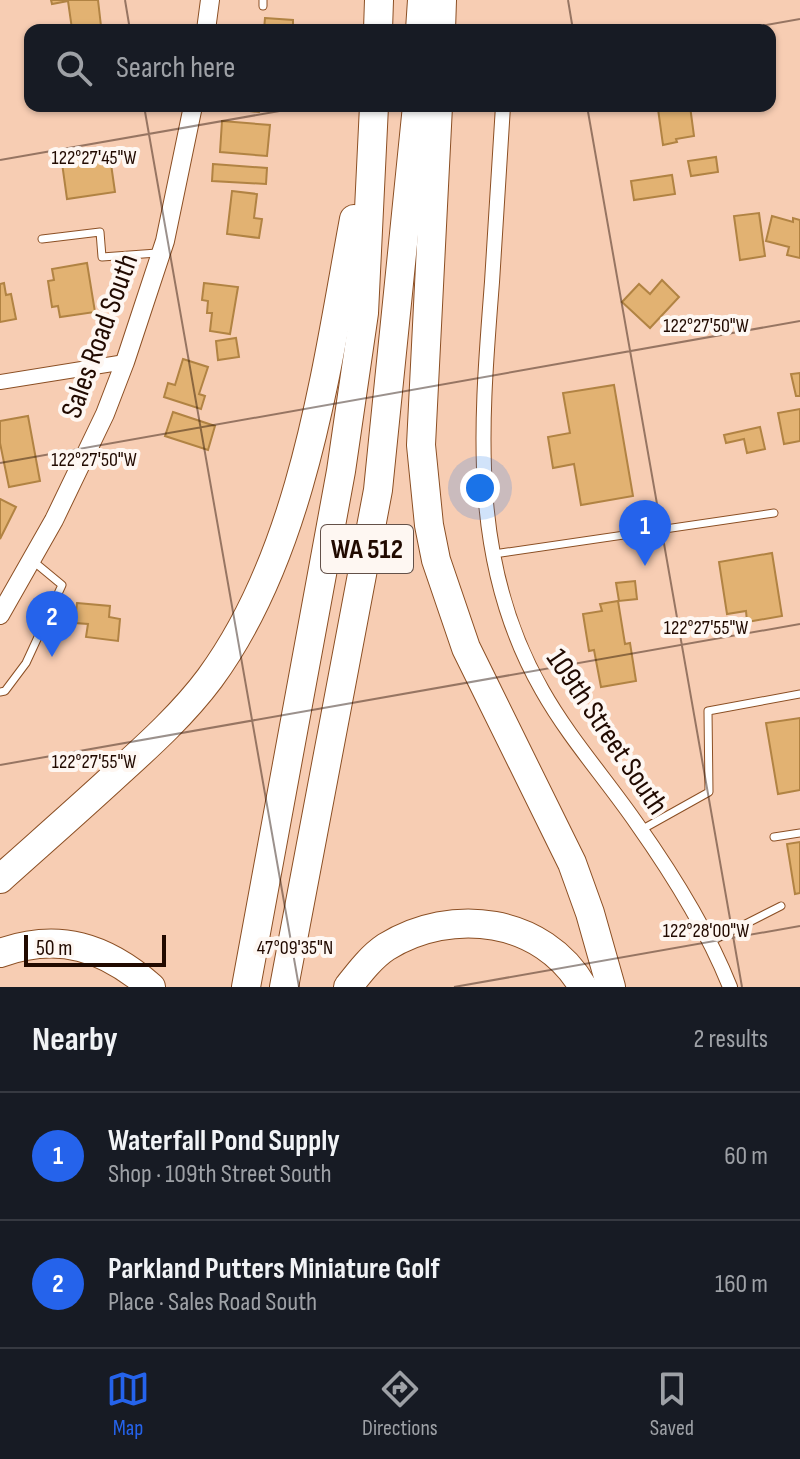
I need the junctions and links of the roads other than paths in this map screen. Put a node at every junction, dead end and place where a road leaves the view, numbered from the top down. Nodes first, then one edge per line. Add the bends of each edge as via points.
1 (210, 0) edge
2 (379, 0) edge
3 (422, 0) edge
4 (442, 0) edge
5 (207, 24) edge
6 (378, 24) edge
7 (420, 24) edge
8 (441, 24) edge
9 (192, 112) edge
10 (373, 112) edge
11 (374, 112) edge
12 (416, 112) edge
13 (438, 112) edge
14 (503, 112) edge
15 (42, 239) dead end
16 (160, 253) junction
17 (125, 362) junction
18 (0, 382) edge
19 (774, 513) dead end
20 (492, 554) junction
21 (31, 560) junction
22 (0, 615) edge
23 (0, 692) edge
24 (800, 694) edge
25 (641, 830) junction
26 (800, 833) edge
27 (774, 837) dead end
28 (0, 879) edge
29 (781, 906) dead end
30 (710, 942) junction
31 (0, 953) edge
32 (151, 987) edge
33 (246, 987) edge
34 (284, 987) edge
35 (348, 987) edge
36 (583, 987) edge
37 (611, 987) edge
38 (730, 987) edge

1 - 5 street
2 - 6 highway
3 - 7 highway
4 - 8 highway
9 - 16 street, Sales Road South
10 - 28 highway via 303,465 284,537 248,618 211,677 151,743
11 - 33 highway, WA 512 via 364,313 341,471
12 - 34 highway, WA 512 via 378,490
13 - 37 highway via 421,445 429,525 466,648 572,863
14 - 20 street, 109th Street South via 482,439
15 - 16 lane via 100,232 102,257
16 - 17 street, Sales Road South
17 - 18 street
17 - 21 street, Sales Road South via 105,414
19 - 20 lane
20 - 25 street, 109th Street South via 506,608 538,682
21 - 22 street, Sales Road South
21 - 23 lane via 62,585 26,663
24 - 25 lane via 708,711 709,792
25 - 30 street, 109th Street South
26 - 27 lane
29 - 30 lane
30 - 38 street, 109th Street South
31 - 32 highway via 33,944 75,944 116,961
35 - 36 highway via 374,957 399,940 472,922 508,929 541,944 559,955

